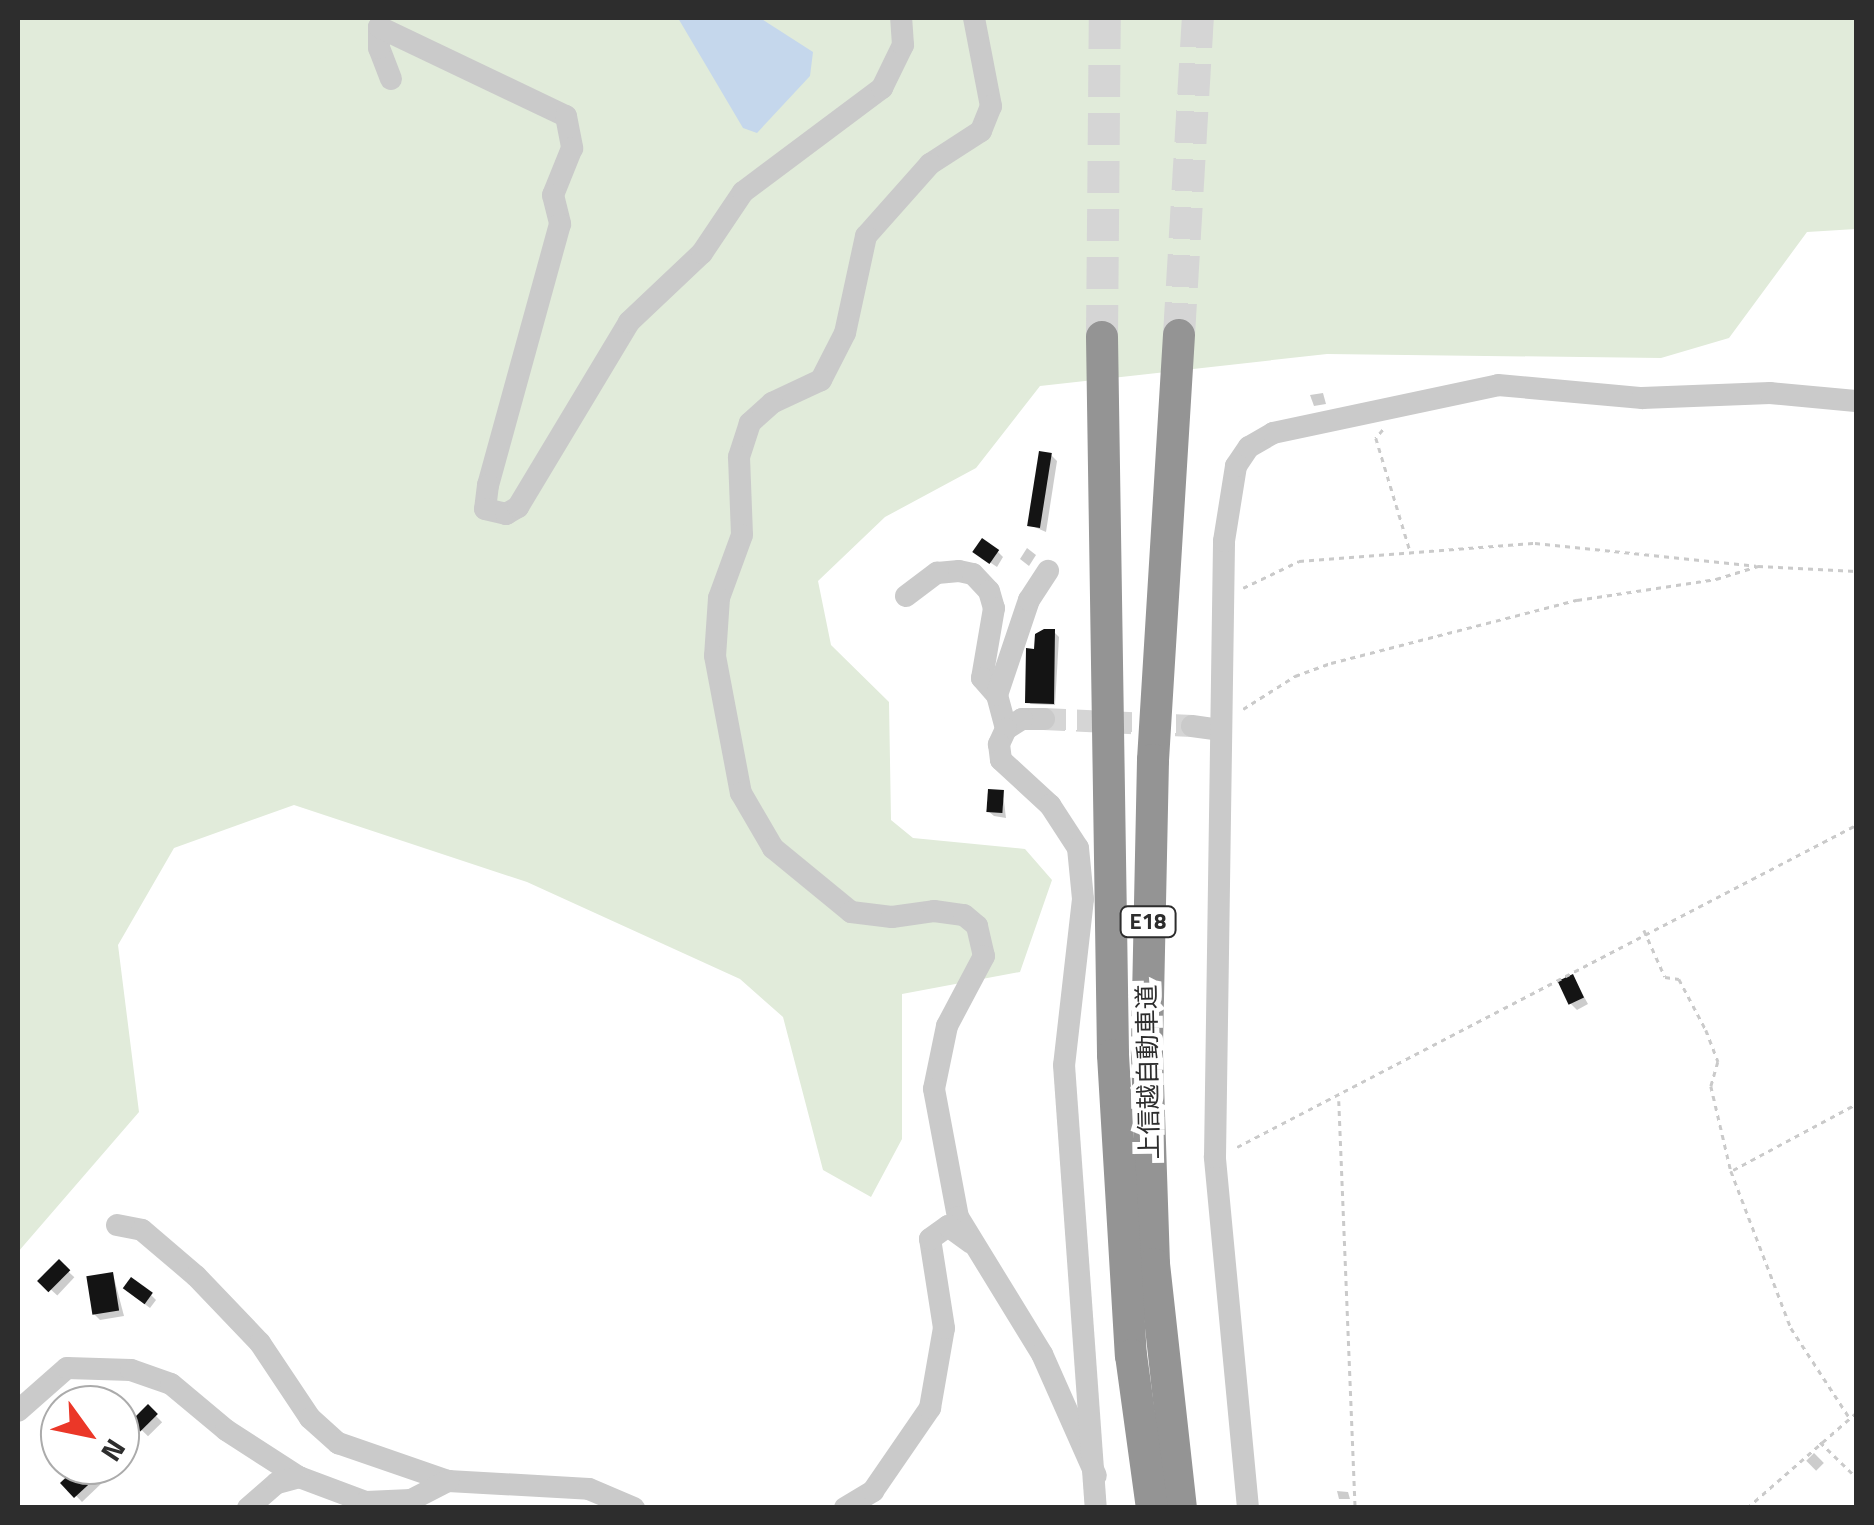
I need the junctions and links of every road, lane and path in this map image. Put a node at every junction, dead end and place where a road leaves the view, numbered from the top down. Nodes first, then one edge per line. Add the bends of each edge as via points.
1 (901, 18) edge
2 (974, 18) edge
3 (391, 79) dead end
4 (1179, 335) tunnel mouth
5 (1102, 337) tunnel mouth
6 (1406, 401) junction
7 (1856, 401) edge
8 (1411, 555) junction
9 (1758, 566) junction
10 (1048, 572) dead end
11 (1856, 572) edge
12 (906, 596) dead end
13 (1222, 599) junction
14 (997, 696) junction
15 (1044, 719) tunnel mouth
16 (1192, 726) tunnel mouth
17 (1006, 729) junction
18 (1220, 730) junction
19 (1856, 825) edge
20 (1644, 930) junction
21 (1341, 1097) junction
22 (1856, 1104) edge
23 (1215, 1157) junction
24 (1731, 1171) junction
25 (117, 1225) dead end
26 (974, 1245) junction
27 (18, 1411) edge
28 (1856, 1412) edge
29 (1849, 1417) junction
30 (1819, 1441) junction
31 (1096, 1476) junction
32 (299, 1477) junction
33 (1856, 1477) edge
34 (448, 1481) junction
35 (248, 1508) edge
36 (634, 1508) edge
37 (845, 1508) edge
38 (1096, 1508) edge
39 (1152, 1508) edge
40 (1181, 1508) edge
41 (1248, 1508) edge
42 (1354, 1508) edge
43 (1747, 1508) edge

1 - 3 street via 903,45 882,88 743,192 702,253 629,322 518,507 506,514 485,508 488,486 560,224 554,196 572,148 566,116 380,27 379,48
2 - 26 street via 992,106 981,131 930,164 866,236 845,333 821,380 772,403 750,423 739,457 742,536 719,598 715,656 741,792 773,848 851,912 892,917 934,911 964,915 978,926 984,956 947,1026 934,1089 958,1217
4 - 40 highway, 上信越自動車道 / E18 via 1153,760 1146,1053 1161,1358
5 - 39 highway, 上信越自動車道 / E18 via 1114,1073 1131,1356
6 - 7 street via 1498,385 1642,398 1770,393
6 - 8 path via 1376,438
6 - 13 street via 1317,420 1249,447 1229,484
8 - 9 path via 1535,543
8 - 13 path via 1299,561
9 - 11 path
9 - 18 path via 1578,600 1330,663 1295,676
10 - 14 street via 1029,600
12 - 14 street via 937,573 958,570 973,574 989,591 994,608 982,678
13 - 18 street
14 - 17 street
15 - 17 street via 1022,719
16 - 18 street
17 - 31 street via 1001,760 1050,805 1078,848 1082,899 1064,1066 1078,1313
18 - 23 street
19 - 20 path
20 - 21 path
20 - 24 path via 1664,977 1679,980 1718,1062 1711,1086
21 - 23 path
21 - 42 path via 1335,1108 1348,1245
22 - 24 path
23 - 41 street
24 - 29 path via 1792,1328
25 - 34 street via 142,1230 196,1276 260,1343 310,1418 338,1443
26 - 31 street via 1042,1354
26 - 37 street via 948,1226 930,1238 944,1328 930,1408 873,1491
27 - 32 street via 67,1368 131,1370 171,1384
28 - 29 path
29 - 30 path
30 - 33 path
30 - 43 path
31 - 38 street
32 - 34 street via 366,1502 411,1500
32 - 35 street via 277,1482
34 - 36 street via 572,1486

